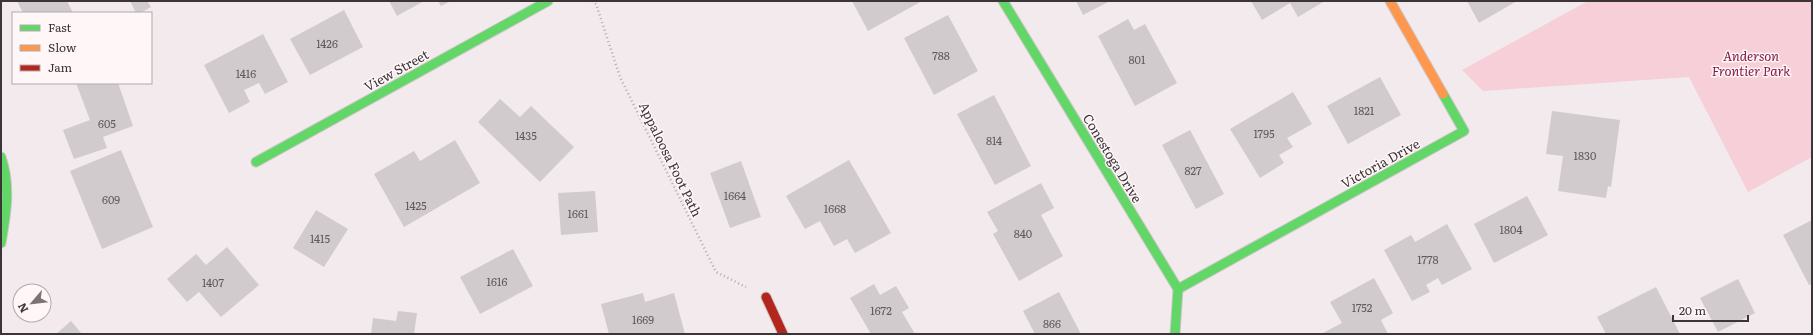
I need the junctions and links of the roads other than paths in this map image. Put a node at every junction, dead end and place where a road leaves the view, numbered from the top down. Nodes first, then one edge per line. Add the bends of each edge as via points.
1 (548, 1) edge
2 (1003, 1) edge
3 (1390, 1) edge
4 (1, 157) edge
5 (256, 162) dead end
6 (1, 243) edge
7 (1178, 289) junction
8 (766, 298) road end
9 (783, 334) edge
10 (1175, 334) edge

1 - 5 street, View Street
2 - 7 street, Conestoga Drive
3 - 7 street, Victoria Drive via 1464,131
4 - 6 street via 8,197
7 - 10 street
8 - 9 street

